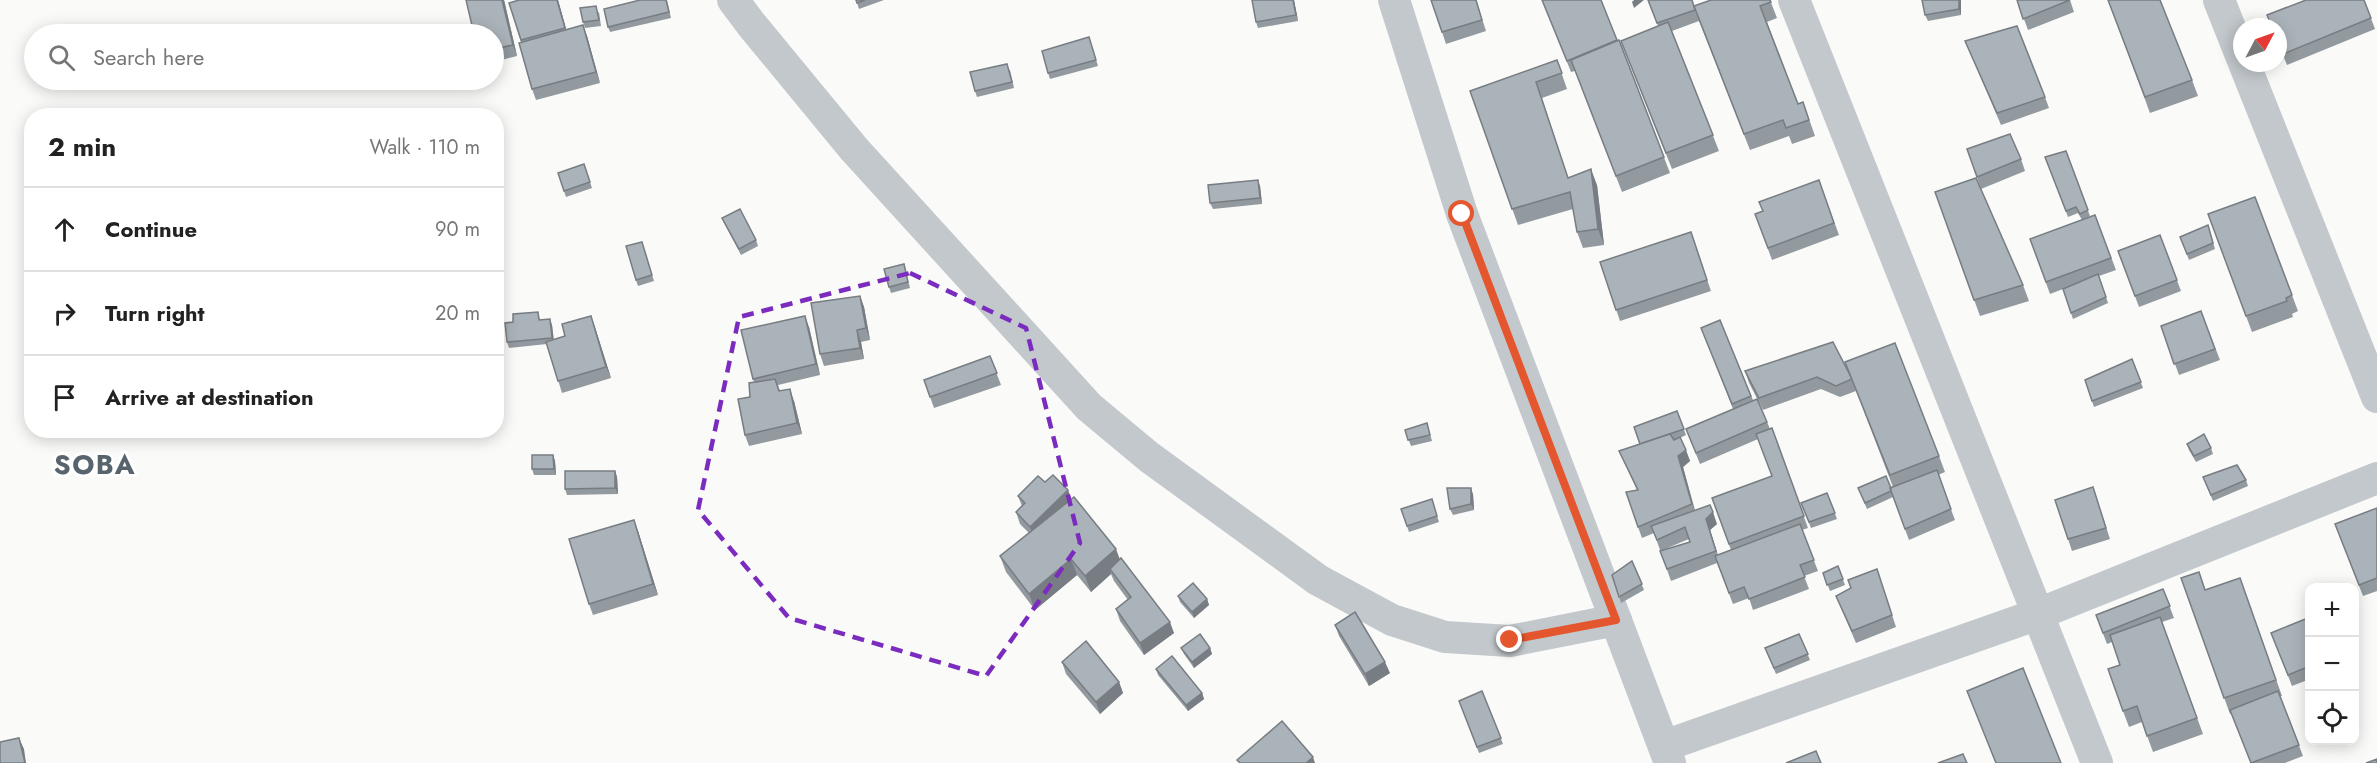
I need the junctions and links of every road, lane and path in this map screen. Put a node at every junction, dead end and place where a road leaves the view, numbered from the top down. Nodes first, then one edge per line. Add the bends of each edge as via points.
1 (734, 0) edge
2 (1394, 0) edge
3 (1794, 0) edge
4 (2219, 0) edge
5 (2233, 35) edge
6 (2248, 72) edge
7 (2377, 397) edge
8 (2377, 478) edge
9 (2038, 614) junction
10 (1616, 620) junction
11 (1667, 755) edge
12 (2097, 763) edge

1 - 10 street via 854,149 1089,407 1149,457 1318,580 1392,620 1445,637 1510,640
2 - 10 street via 1462,214
3 - 9 street
4 - 5 street
6 - 7 street
8 - 9 street
9 - 11 street
9 - 12 street
10 - 11 street

